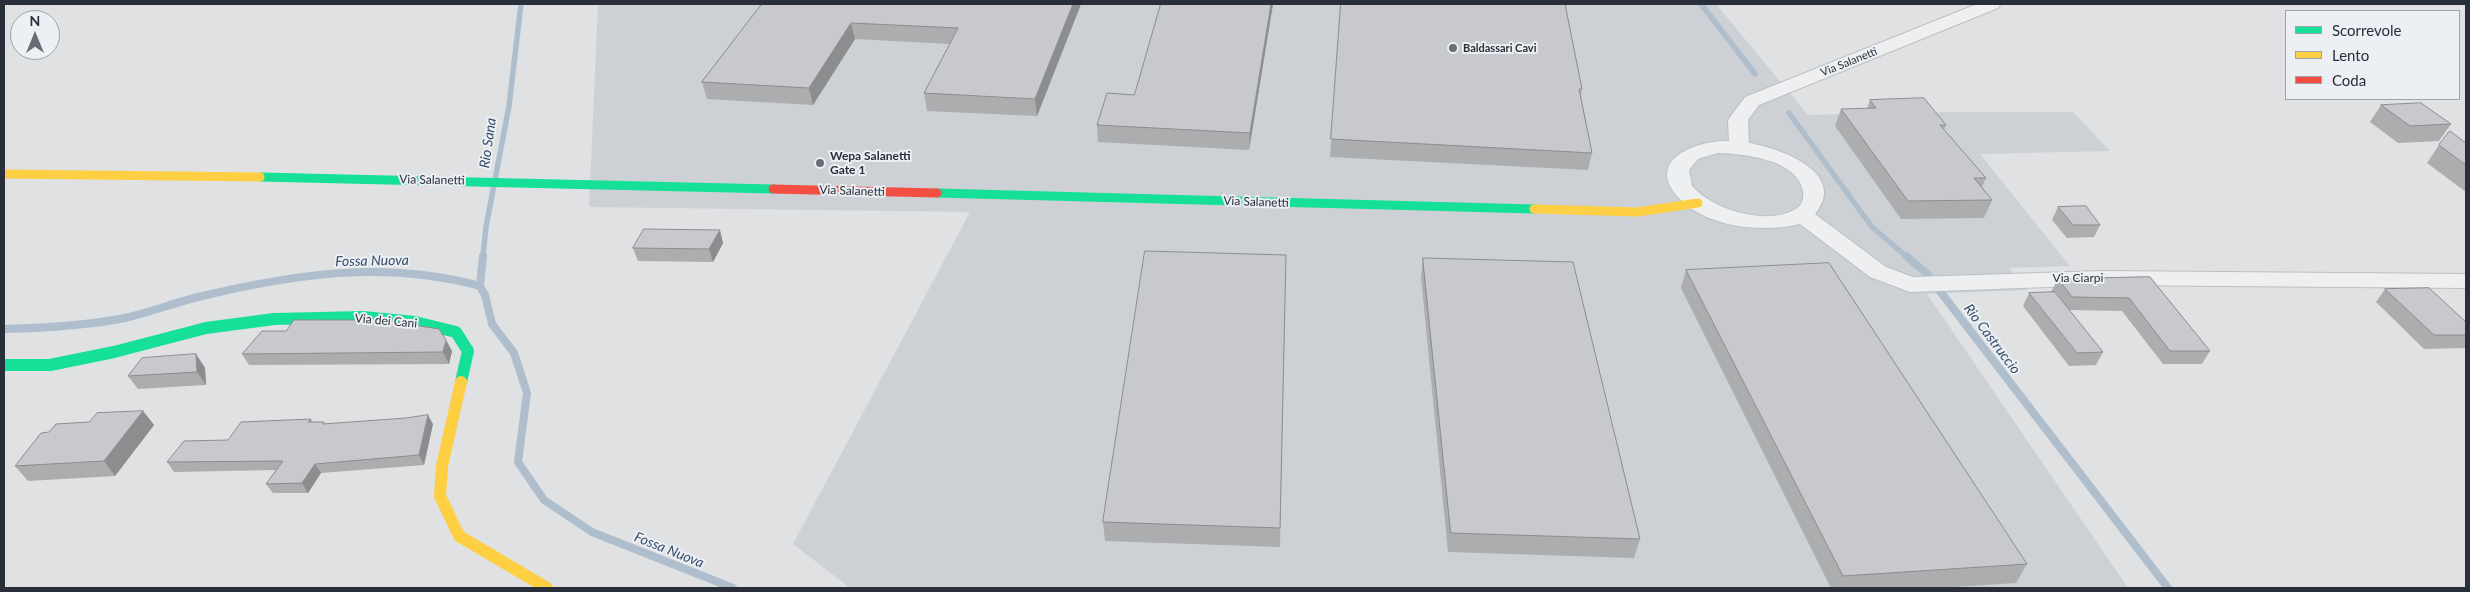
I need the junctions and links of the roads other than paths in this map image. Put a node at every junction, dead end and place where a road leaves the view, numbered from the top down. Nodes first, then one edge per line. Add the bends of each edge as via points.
1 (1992, 4) edge
2 (1740, 147) junction
3 (4, 174) edge
4 (1698, 203) junction
5 (1801, 214) junction
6 (2466, 281) edge
7 (4, 365) edge
8 (547, 588) edge

1 - 2 street, Via Salanetti via 1752,101 1738,120
2 - 4 street via 1700,150 1686,157 1679,167 1678,179
2 - 5 street via 1782,159 1810,181 1814,194 1812,205
3 - 4 street, Via Salanetti via 460,180 1634,212
4 - 5 street via 1725,215 1763,222 1785,221
5 - 6 street, Via Ciarpi via 1878,272 1910,285 2103,278
7 - 8 street, Via dei Cani via 50,365 206,328 274,319 363,317 415,322 456,332 468,351 442,466 440,496 460,536

